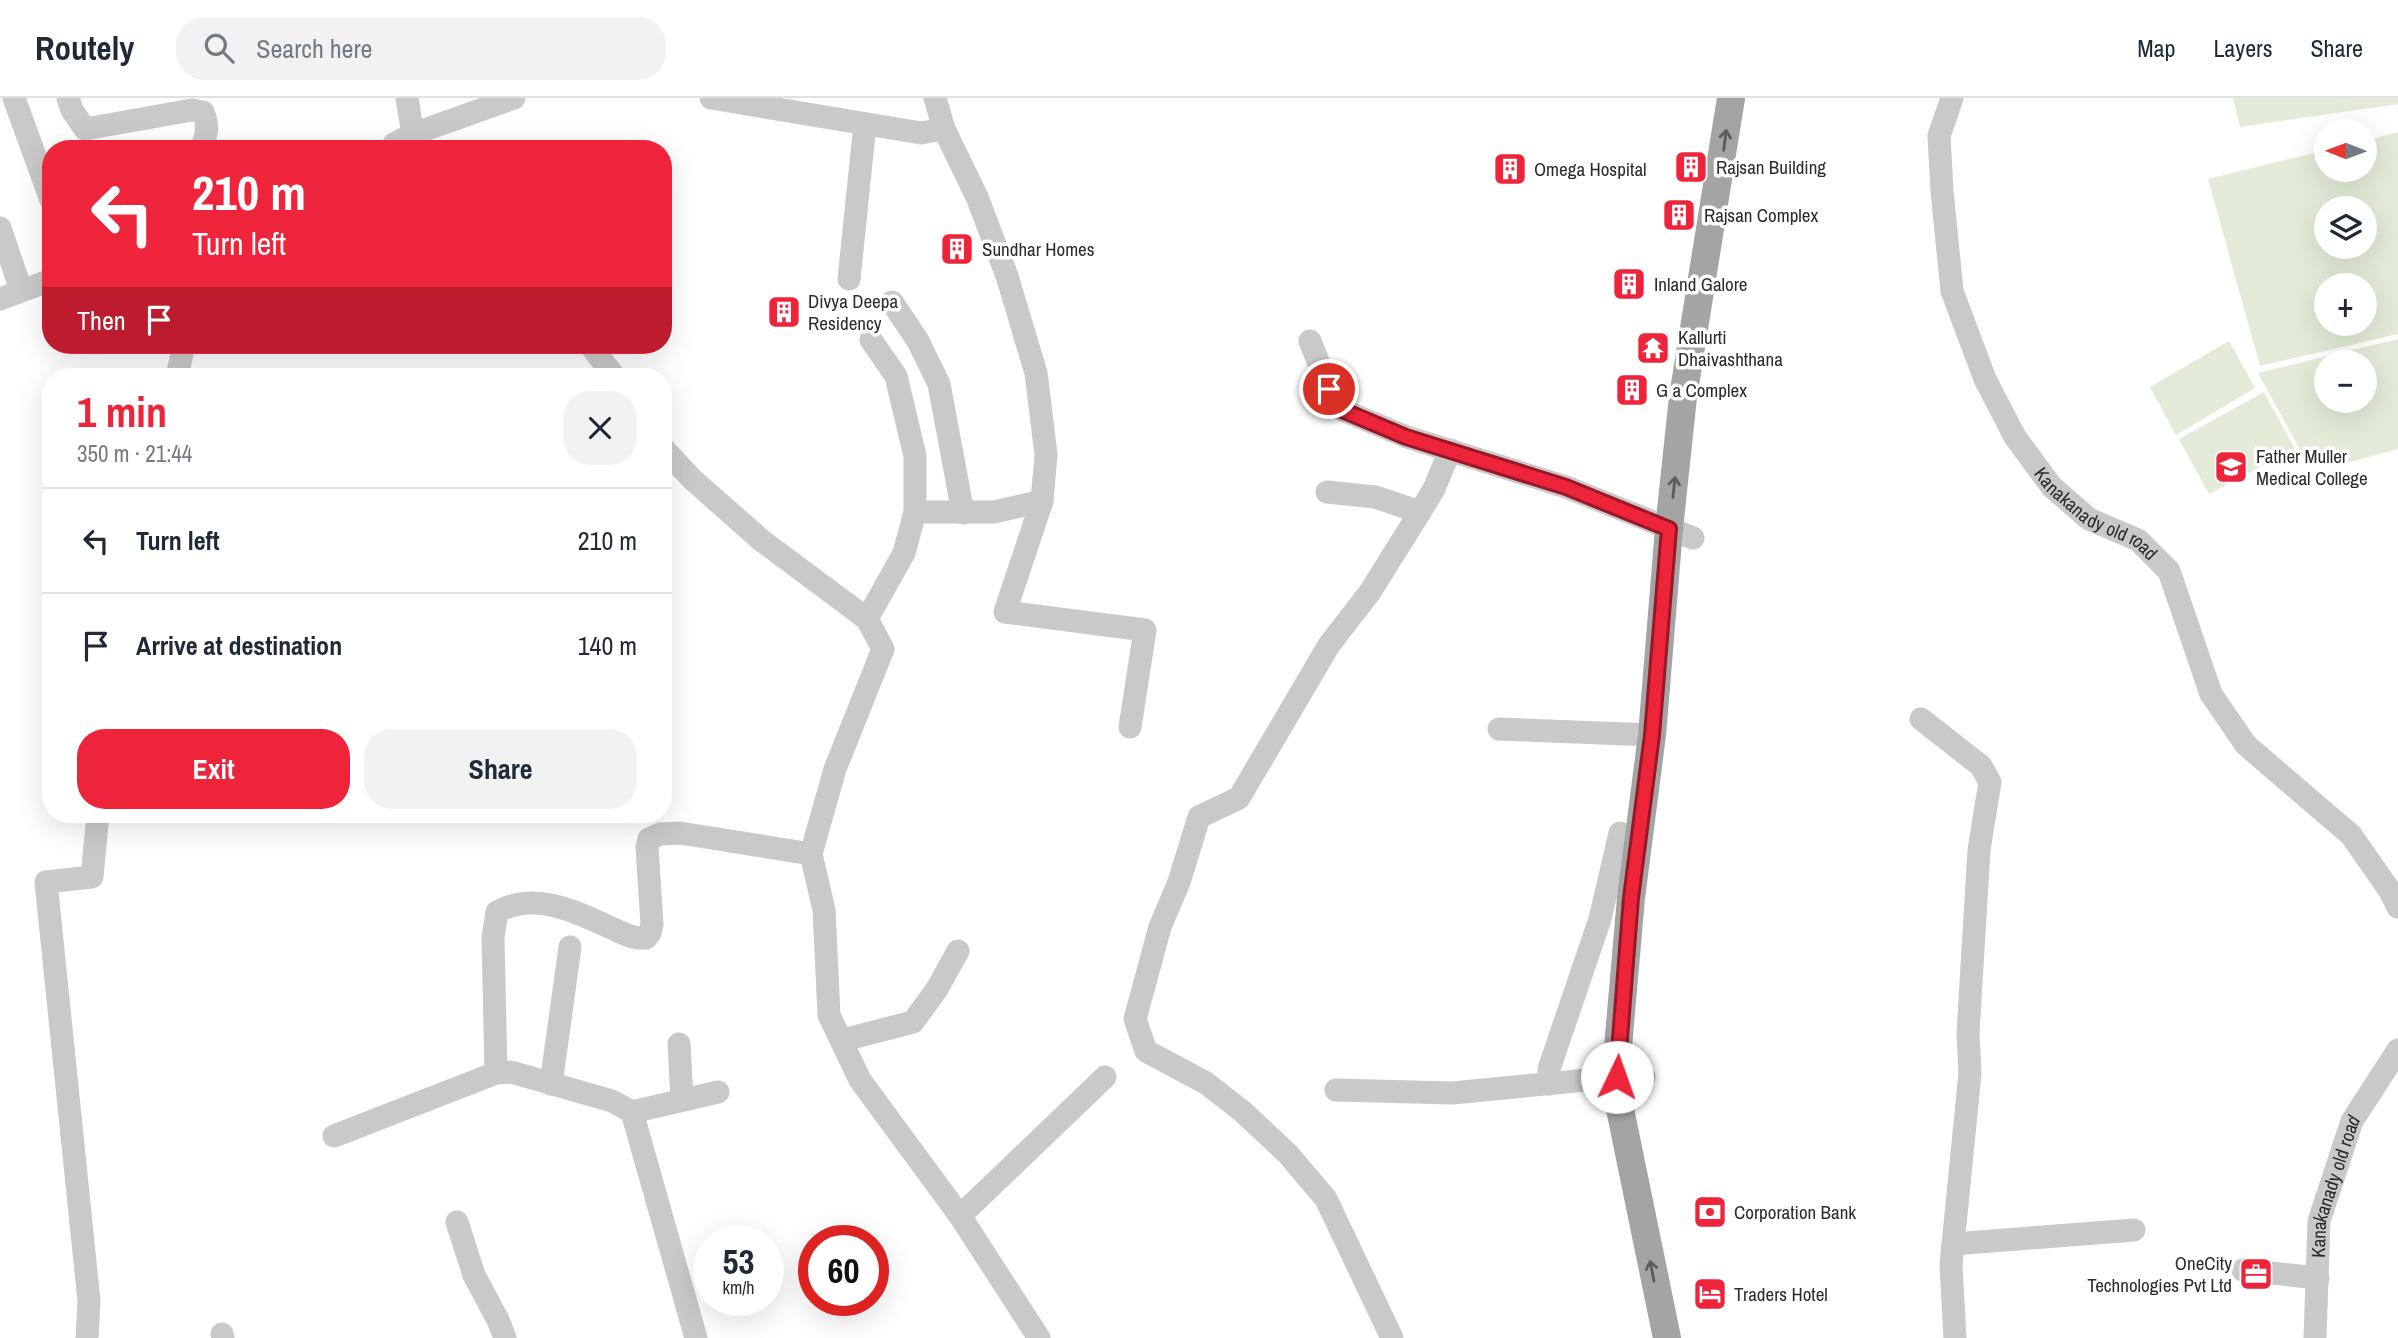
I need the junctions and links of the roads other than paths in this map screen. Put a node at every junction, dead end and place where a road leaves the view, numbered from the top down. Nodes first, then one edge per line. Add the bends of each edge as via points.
1 (15, 98) edge
2 (68, 98) edge
3 (407, 98) edge
4 (514, 98) edge
5 (710, 98) edge
6 (935, 98) edge
7 (1731, 98) edge
8 (1952, 98) edge
9 (199, 104) edge
10 (865, 124) junction
11 (944, 128) junction
12 (413, 134) junction
13 (205, 140) edge
14 (402, 140) edge
15 (42, 174) edge
16 (0, 228) edge
17 (849, 279) dead end
18 (42, 283) edge
19 (21, 290) junction
20 (0, 299) edge
21 (892, 302) dead end
22 (871, 340) dead end
23 (1310, 341) dead end
24 (597, 354) edge
25 (608, 368) edge
26 (1450, 450) junction
27 (672, 458) edge
28 (1327, 492) dead end
29 (1042, 501) junction
30 (915, 512) junction
31 (1420, 512) junction
32 (963, 513) junction
33 (1681, 534) junction
34 (867, 619) junction
35 (1921, 719) dead end
36 (1130, 727) dead end
37 (1499, 729) dead end
38 (1652, 735) junction
39 (97, 823) edge
40 (1620, 834) dead end
41 (811, 853) junction
42 (2398, 907) edge
43 (570, 947) dead end
44 (958, 951) dead end
45 (843, 1040) junction
46 (679, 1044) dead end
47 (2398, 1050) edge
48 (496, 1073) junction
49 (1105, 1077) dead end
50 (1630, 1077) junction
51 (551, 1084) junction
52 (1549, 1084) junction
53 (1336, 1090) dead end
54 (718, 1092) dead end
55 (682, 1100) junction
56 (632, 1112) junction
57 (334, 1136) dead end
58 (960, 1216) junction
59 (457, 1223) dead end
60 (2134, 1230) dead end
61 (1953, 1244) junction
62 (2243, 1270) dead end
63 (2318, 1278) junction
64 (87, 1338) edge
65 (505, 1338) edge
66 (696, 1338) edge
67 (1040, 1338) edge
68 (1392, 1338) edge
69 (1667, 1338) edge
70 (1955, 1338) edge
71 (2315, 1338) edge

1 - 15 street
2 - 9 street via 85,129
3 - 12 street
4 - 12 street
5 - 10 street
6 - 11 street
33 -> 7 main road via 1683,397
8 - 42 street, Kanakanady old road via 1939,136 1952,291 1986,379 2015,437 2052,487 2089,519 2138,540 2169,571 2211,694 2245,745 2351,835
9 - 13 street via 208,122
10 - 11 street via 921,133
10 - 17 street
11 - 29 street via 1003,265 1036,373 1046,455
12 - 14 street
16 - 19 street
18 - 19 street
19 - 20 street
21 - 32 street via 939,384
22 - 30 street via 896,376 915,456
23 - 26 street via 1342,410
24 - 25 street
26 - 31 street
26 - 33 street via 1566,487
27 - 34 street via 761,540
28 - 31 street via 1375,497
29 - 32 street via 994,512
29 - 36 street via 1005,612 1145,629
30 - 32 street
30 - 34 street via 904,553
31 - 68 street via 1370,592 1329,645 1240,797 1199,817 1160,927 1135,1019 1146,1051 1206,1083 1242,1111 1288,1154 1326,1199
33 - 38 main road
34 - 41 street via 883,649 835,769
35 - 61 street via 1981,766 1990,782 1979,850 1970,1073
37 - 38 street
38 - 50 main road via 1631,898
39 - 64 street via 92,877 46,882 89,1301
40 - 52 street via 1600,919 1549,1069
41 - 45 street via 824,910 829,1015
41 - 48 street via 680,833 649,839 652,925 646,938 631,937 565,907 539,902 497,912 493,938
43 - 51 street
44 - 45 street via 913,1022
45 - 58 street via 860,1080
46 - 55 street
47 - 63 street, Kanakanady old road via 2352,1121 2319,1221
48 - 51 street via 511,1072
48 - 57 street
49 - 58 street
50 - 52 street
69 -> 50 main road via 1620,1109
51 - 56 street via 612,1101
52 - 53 street via 1452,1093
54 - 55 street
55 - 56 street
56 - 66 street
58 - 67 street
59 - 65 street via 474,1275
60 - 61 street
61 - 70 street
62 - 63 street
63 - 71 street, Kanakanady old road

